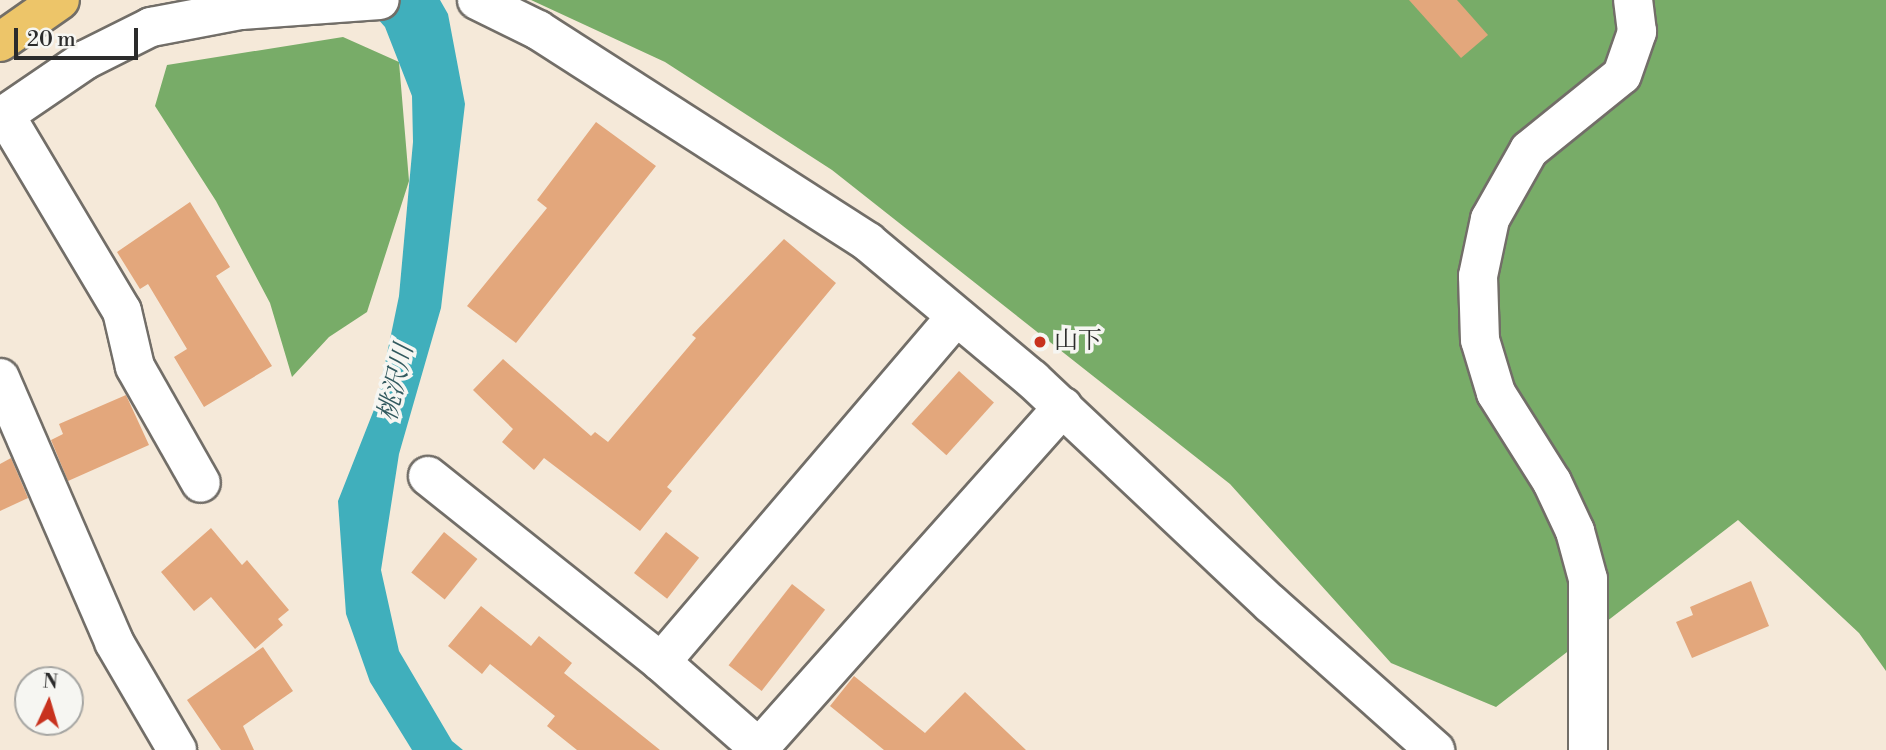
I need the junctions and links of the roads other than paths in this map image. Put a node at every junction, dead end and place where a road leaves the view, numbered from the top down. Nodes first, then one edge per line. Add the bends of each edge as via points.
1 (60, 0) edge
2 (477, 0) edge
3 (1633, 0) edge
4 (363, 1) edge
5 (0, 42) edge
6 (2, 117) edge
7 (955, 318) junction
8 (0, 378) edge
9 (1063, 407) junction
10 (429, 476) dead end
11 (201, 483) dead end
12 (661, 662) junction
13 (177, 750) edge
14 (1435, 750) edge
15 (1588, 750) edge

1 - 5 highway
2 - 7 street via 538,30 758,168 868,242
3 - 15 street via 1637,32 1622,75 1529,150 1490,219 1478,276 1480,340 1496,393 1552,482 1575,531 1588,579
4 - 6 street via 241,9 150,27 86,61
6 - 11 street via 122,311 135,367
7 - 9 street
7 - 12 street
8 - 13 street via 114,642
9 - 12 street via 759,748
9 - 14 street via 1271,604
10 - 12 street

